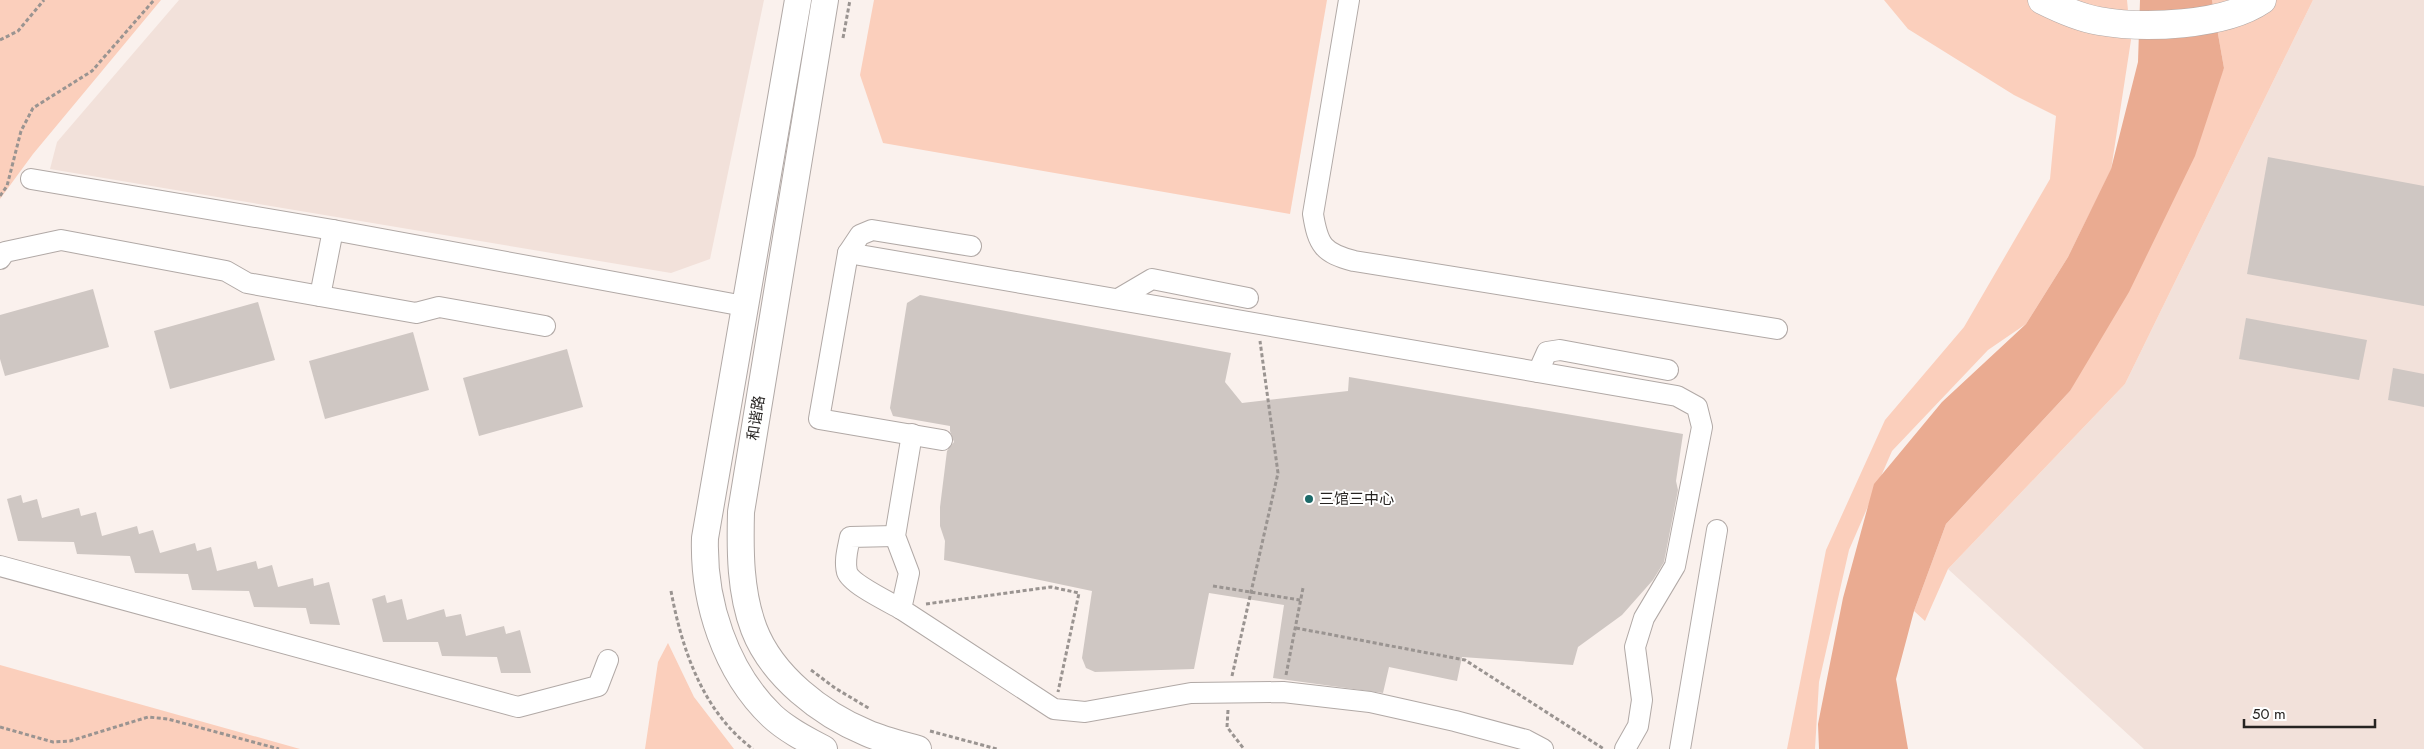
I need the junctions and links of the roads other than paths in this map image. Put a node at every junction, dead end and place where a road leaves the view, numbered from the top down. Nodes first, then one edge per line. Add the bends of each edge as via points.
1 (798, 0) edge
2 (825, 0) edge
3 (1349, 0) edge
4 (2042, 0) edge
5 (2083, 0) edge
6 (2214, 0) edge
7 (2262, 0) edge
8 (31, 178) dead end
9 (333, 230) junction
10 (971, 246) dead end
11 (848, 253) junction
12 (0, 258) edge
13 (320, 296) junction
14 (1248, 298) dead end
15 (1118, 300) junction
16 (744, 306) junction
17 (545, 326) dead end
18 (1777, 329) dead end
19 (1668, 370) dead end
20 (1538, 372) junction
21 (912, 434) junction
22 (942, 440) dead end
23 (1717, 530) dead end
24 (895, 536) junction
25 (0, 566) edge
26 (901, 609) junction
27 (608, 660) dead end
28 (824, 749) edge
29 (918, 749) edge
30 (1543, 749) edge
31 (1624, 749) edge
32 (1680, 749) edge

1 - 16 main road, 和谐路
2 - 29 main road, 和谐路 via 741,512 742,575 754,630 767,654 788,680 832,714 865,732
3 - 18 street via 1313,214 1316,234 1328,253 1354,261
4 - 7 highway via 2098,21 2149,25 2201,22 2253,6
5 - 6 highway via 2110,7 2155,10
8 - 9 street
9 - 13 street
9 - 16 street
10 - 11 street via 872,230 860,235
11 - 15 street
11 - 21 street via 819,419
12 - 13 street via 5,252 61,240 226,271 247,283
13 - 17 street via 416,313 439,307
14 - 15 street via 1152,279
15 - 20 street
16 - 28 main road, 和谐路 via 705,538 708,594 724,642 747,686 773,716
19 - 20 street via 1560,350 1547,352
20 - 31 street via 1677,396 1697,406 1702,427 1675,566 1644,618 1635,647 1642,700 1638,726
21 - 22 street
21 - 24 street
23 - 32 street
24 - 26 street via 909,572
24 - 26 street via 850,537 847,573 858,584
25 - 27 street via 518,707 598,686
26 - 30 street via 1054,709 1085,712 1191,693 1283,692 1370,702 1464,723 1526,740

